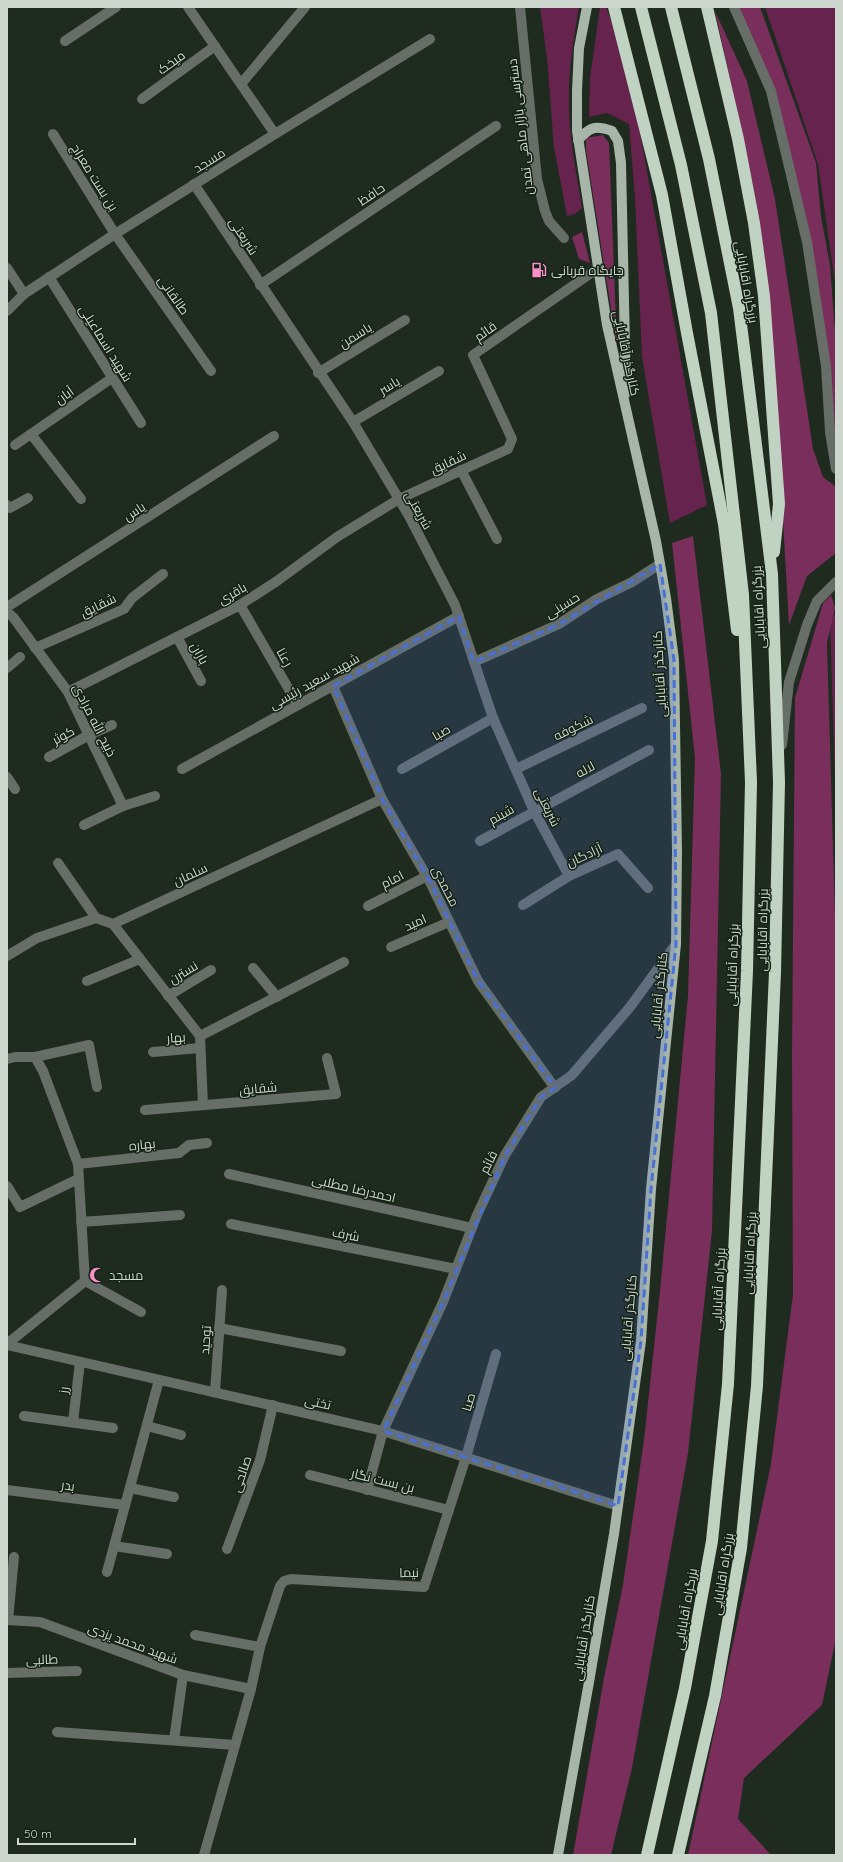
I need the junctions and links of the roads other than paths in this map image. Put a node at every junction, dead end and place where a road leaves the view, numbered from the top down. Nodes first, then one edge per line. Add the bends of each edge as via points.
1 (116, 7) edge
2 (188, 7) edge
3 (305, 7) edge
4 (520, 7) edge
5 (587, 7) edge
6 (614, 7) edge
7 (642, 7) edge
8 (671, 7) edge
9 (708, 7) edge
10 (734, 7) edge
11 (430, 39) dead end
12 (65, 41) dead end
13 (216, 46) junction
14 (241, 84) junction
15 (142, 99) dead end
16 (496, 126) dead end
17 (53, 134) dead end
18 (274, 134) junction
19 (578, 140) junction
20 (194, 184) junction
21 (115, 234) junction
22 (564, 238) dead end
23 (7, 268) edge
24 (597, 269) junction
25 (49, 278) junction
26 (260, 285) junction
27 (24, 294) junction
28 (7, 311) edge
29 (405, 320) dead end
30 (211, 371) dead end
31 (439, 371) dead end
32 (318, 373) junction
33 (112, 378) junction
34 (626, 414) junction
35 (353, 422) junction
36 (141, 423) dead end
37 (31, 434) junction
38 (274, 436) dead end
39 (15, 445) dead end
40 (508, 449) joint
41 (836, 469) edge
42 (461, 470) junction
43 (28, 498) dead end
44 (81, 499) dead end
45 (399, 499) junction
46 (7, 505) edge
47 (497, 539) dead end
48 (660, 564) junction
49 (163, 574) dead end
50 (772, 574) junction
51 (836, 582) edge
52 (240, 605) junction
53 (7, 607) edge
54 (7, 612) edge
55 (459, 616) junction
56 (177, 637) junction
57 (35, 648) junction
58 (20, 657) dead end
59 (474, 662) junction
60 (7, 668) edge
61 (201, 681) dead end
62 (333, 686) junction
63 (68, 692) junction
64 (298, 705) junction
65 (642, 708) dead end
66 (748, 716) junction
67 (493, 718) junction
68 (112, 725) dead end
69 (89, 735) junction
70 (649, 750) dead end
71 (49, 758) dead end
72 (182, 769) dead end
73 (402, 769) dead end
74 (516, 769) junction
75 (779, 773) junction
76 (7, 777) edge
77 (15, 789) dead end
78 (155, 796) dead end
79 (382, 799) junction
80 (123, 806) junction
81 (534, 811) junction
82 (84, 824) dead end
83 (480, 841) dead end
84 (58, 863) dead end
85 (427, 876) junction
86 (569, 876) junction
87 (648, 888) dead end
88 (523, 905) dead end
89 (368, 906) dead end
90 (96, 918) junction
91 (449, 922) junction
92 (113, 924) junction
93 (676, 944) junction
94 (391, 947) dead end
95 (7, 956) edge
96 (140, 959) junction
97 (344, 962) dead end
98 (253, 968) dead end
99 (211, 970) dead end
100 (87, 981) dead end
101 (168, 996) junction
102 (277, 997) junction
103 (200, 1036) junction
104 (200, 1048) junction
105 (153, 1052) dead end
106 (35, 1057) junction
107 (327, 1058) dead end
108 (7, 1059) edge
109 (97, 1087) dead end
110 (555, 1088) junction
111 (203, 1105) junction
112 (144, 1110) dead end
113 (207, 1143) dead end
114 (78, 1164) junction
115 (230, 1174) dead end
116 (78, 1179) junction
117 (7, 1186) edge
118 (180, 1215) dead end
119 (81, 1222) junction
120 (231, 1224) dead end
121 (472, 1228) junction
122 (456, 1269) junction
123 (86, 1280) junction
124 (222, 1290) dead end
125 (141, 1312) dead end
126 (219, 1328) junction
127 (7, 1345) edge
128 (341, 1351) dead end
129 (496, 1354) dead end
130 (80, 1362) junction
131 (159, 1380) junction
132 (215, 1392) junction
133 (273, 1406) junction
134 (24, 1416) dead end
135 (73, 1422) junction
136 (146, 1426) junction
137 (113, 1428) dead end
138 (383, 1431) junction
139 (181, 1435) dead end
140 (466, 1457) junction
141 (310, 1475) dead end
142 (130, 1488) junction
143 (7, 1490) edge
144 (367, 1490) junction
145 (174, 1497) dead end
146 (125, 1505) junction
147 (618, 1506) junction
148 (449, 1510) junction
149 (114, 1546) junction
150 (228, 1549) dead end
151 (167, 1554) dead end
152 (14, 1557) dead end
153 (107, 1572) dead end
154 (7, 1620) edge
155 (195, 1634) dead end
156 (260, 1647) junction
157 (77, 1671) dead end
158 (7, 1673) edge
159 (183, 1675) junction
160 (251, 1689) junction
161 (57, 1732) dead end
162 (174, 1740) junction
163 (235, 1744) junction
164 (204, 1855) edge
165 (558, 1855) edge
166 (647, 1855) edge
167 (678, 1855) edge

1 - 12 street
2 - 13 street
3 - 14 street
4 - 22 street, دسترسی بازار ماهی تمدن via 537,179 548,221
5 - 19 main road, کنارگذر آقابابایی via 579,55
6 - 66 highway via 662,195 724,524
7 - 66 highway, بزرگراه اقابابایی via 681,165 711,313 743,595
8 - 50 highway, بزرگراه اقابابایی via 709,159 739,308
9 - 50 highway via 738,139 754,223 764,296 779,504
10 - 41 street via 771,91 807,242 826,366 830,432
11 - 18 street, مسجد
13 - 14 street
13 - 15 street, میخک
14 - 18 street
16 - 26 street, حافظ
17 - 21 street, بن بست معراج
18 - 20 street, مسجد
19 - 24 main road, کنارگذر آقابابایی
19 - 34 main road via 587,131 599,127 612,131 618,141 626,320
20 - 21 street, مسجد
20 - 26 street, شریعتی
21 - 25 street, مسجد
21 - 30 street, طالقانی
23 - 27 street
24 - 34 main road, کنارگذر آقابابایی
24 - 40 street, قائم via 473,355 512,439
25 - 27 street, مسجد
25 - 33 street, شهید اسماعیلی
26 - 32 street, شریعتی
27 - 28 street, مسجد
29 - 32 street, یاسمن
31 - 35 street, یاسر
32 - 35 street, شریعتی
33 - 36 street, شهید اسماعیلی
33 - 37 street, آبان
34 - 48 main road, کنارگذر آقابابایی
35 - 45 street, شریعتی
37 - 39 street, آبان
37 - 44 street
38 - 53 street, یاس
40 - 42 street, شقایق
42 - 45 street, شقایق
42 - 47 street
43 - 46 street via 10,508
45 - 52 street, باقری via 337,537
45 - 55 street, شریعتی
48 - 59 street, حسینی via 632,582 597,599 559,624
48 - 93 main road, کنارگذر آقابابایی via 674,660
49 - 57 street, شقایق via 132,598 124,609
50 - 75 highway, بزرگراه اقابابایی
51 - 75 street via 817,601 789,682
52 - 56 street, باقری
52 - 64 street, رعنا
54 - 57 street, ذبیح الله مرادی
55 - 59 street, شریعتی
55 - 62 street, شهید سعید رئیسی
56 - 61 street, باران
56 - 63 street, باقری
57 - 63 street, ذبیح الله مرادی
58 - 60 street
59 - 67 street, شریعتی
62 - 64 street, شهید سعید رئیسی
62 - 79 street, محمدی
63 - 69 street, ذبیح الله مرادی
64 - 72 street, شهید سعید رئیسی
65 - 74 street, شکوفه
66 - 166 highway, بزرگراه آقابابایی via 751,782 747,971 728,1384 712,1541 685,1688
67 - 73 street, صبا
67 - 74 street, شریعتی
68 - 69 street, کوثر
69 - 71 street, کوثر
69 - 80 street, ذبیح الله مرادی
70 - 81 street, لاله
74 - 81 street, شریعتی
75 - 167 highway, بزرگراه اقابابایی via 776,972 757,1386 741,1548 715,1696
76 - 77 street
78 - 80 street
79 - 85 street, محمدی
79 - 92 street, سلمان
80 - 82 street
81 - 83 street, شبنم
81 - 86 street, شریعتی
84 - 90 street
85 - 89 street, امام
85 - 91 street, محمدی
86 - 87 street, آزادگان via 618,854
86 - 88 street, آزادگان
90 - 92 street
90 - 95 street via 37,938
91 - 94 street, امید
91 - 110 street, محمدی via 478,981
92 - 96 street
93 - 110 street, قائم via 625,1013 572,1075
93 - 147 main road, کنارگذر آقابابایی via 650,1189 641,1341
96 - 100 street
96 - 101 street
97 - 102 street
98 - 102 street
99 - 101 street, نسترن
101 - 103 street
102 - 103 street
103 - 104 street
104 - 105 street, بهار
104 - 111 street
106 - 108 street
106 - 109 street via 88,1045
106 - 114 street via 43,1071
107 - 111 street, شقایق via 336,1094
110 - 121 street, قائم via 541,1097 505,1155
111 - 112 street, شقایق
113 - 114 street, بهاره via 189,1145 179,1153
114 - 116 street
115 - 121 street, احمدرضا مطلبی
116 - 117 street via 20,1207
116 - 119 street
118 - 119 street
119 - 123 street
120 - 122 street, شرف
121 - 122 street, قائم
122 - 138 street, قائم
123 - 125 street
123 - 127 street
124 - 126 street, توحید
126 - 128 street
126 - 132 street, توحید
127 - 130 street, تختی
129 - 140 street, صبا
130 - 131 street, تختی
130 - 135 street, رز
131 - 132 street, تختی
131 - 136 street
132 - 133 street, تختی
133 - 138 street, تختی
133 - 150 street, صالحی via 260,1460
134 - 135 street
135 - 137 street
136 - 139 street
136 - 142 street
138 - 140 street, تختی
138 - 144 street, قائم
140 - 147 street, تختی
140 - 148 street, نیما
141 - 144 street, بن بست نگار
142 - 145 street
142 - 146 street
143 - 146 street, بدر
144 - 148 street, بن بست نگار
146 - 149 street
147 - 165 main road, کنارگذر آقابابایی via 590,1682
148 - 156 street, نیما via 424,1587 291,1579 284,1581 280,1586
149 - 151 street
149 - 153 street
152 - 154 street
154 - 159 street, شهید محمد یزدی via 40,1622
155 - 156 street
156 - 160 street
157 - 158 street, طالبی
159 - 160 street, شهید محمد یزدی
159 - 162 street
160 - 163 street
161 - 162 street
162 - 163 street
163 - 164 street

